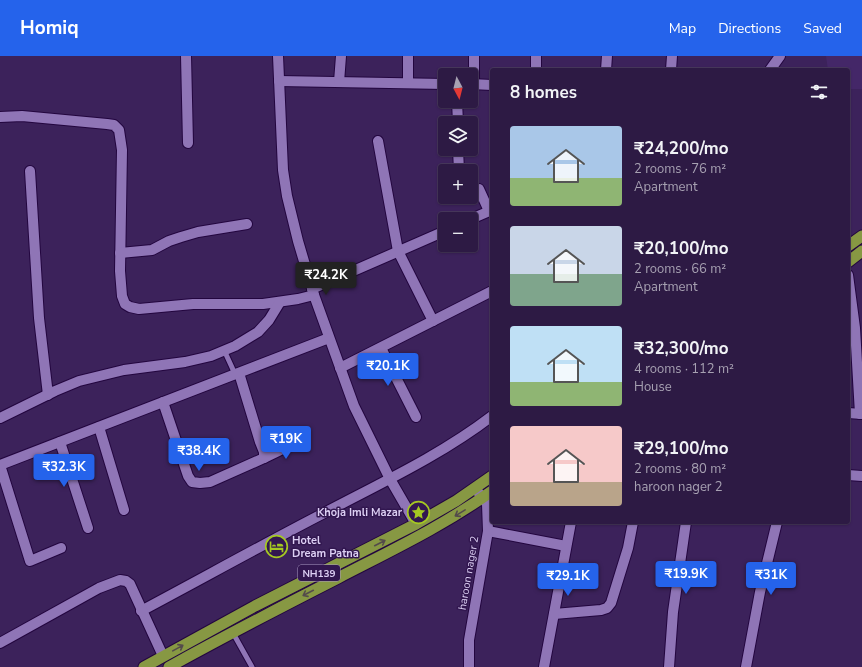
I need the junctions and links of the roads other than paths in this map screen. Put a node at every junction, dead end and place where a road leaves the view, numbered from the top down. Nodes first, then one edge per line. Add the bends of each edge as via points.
1 (186, 56) edge
2 (278, 56) edge
3 (340, 56) edge
4 (408, 56) edge
5 (474, 56) edge
6 (536, 56) edge
7 (607, 56) edge
8 (672, 56) edge
9 (780, 56) edge
10 (473, 68) edge
11 (536, 68) edge
12 (606, 68) edge
13 (671, 68) edge
14 (771, 68) edge
15 (279, 81) junction
16 (339, 82) junction
17 (408, 83) junction
18 (438, 84) edge
19 (478, 84) edge
20 (490, 85) edge
21 (0, 117) edge
22 (378, 141) dead end
23 (188, 143) dead end
24 (30, 171) dead end
25 (479, 189) dead end
26 (490, 211) edge
27 (478, 216) edge
28 (247, 224) dead end
29 (438, 234) edge
30 (862, 236) edge
31 (850, 245) edge
32 (398, 251) junction
33 (862, 251) edge
34 (120, 253) junction
35 (850, 260) edge
36 (850, 291) edge
37 (313, 292) junction
38 (490, 292) edge
39 (280, 302) junction
40 (433, 321) junction
41 (329, 338) junction
42 (381, 348) junction
43 (224, 350) junction
44 (340, 368) junction
45 (237, 373) junction
46 (48, 395) junction
47 (163, 402) junction
48 (850, 413) edge
49 (861, 414) edge
50 (416, 417) dead end
51 (490, 417) edge
52 (0, 418) edge
53 (99, 427) junction
54 (60, 442) junction
55 (297, 442) dead end
56 (264, 458) junction
57 (850, 475) edge
58 (862, 476) edge
59 (490, 477) edge
60 (390, 480) junction
61 (474, 488) junction
62 (488, 494) edge
63 (124, 510) dead end
64 (416, 524) junction
65 (571, 524) edge
66 (633, 524) edge
67 (686, 524) edge
68 (777, 524) edge
69 (88, 528) dead end
70 (488, 531) junction
71 (566, 546) junction
72 (61, 548) dead end
73 (142, 611) junction
74 (554, 614) junction
75 (233, 632) junction
76 (0, 642) edge
77 (163, 656) junction
78 (144, 667) edge
79 (169, 667) edge
80 (252, 667) edge
81 (469, 667) edge
82 (544, 667) edge
83 (669, 667) edge
84 (746, 667) edge

1 - 23 street
2 - 15 street
3 - 16 street
4 - 17 street
5 - 10 street
6 - 11 street
7 - 12 street
8 - 13 street
9 - 14 street
15 - 16 street
15 - 37 street via 286,196
16 - 17 street
17 - 18 street
19 - 20 street
21 - 34 street via 22,116 107,124 119,130 122,150
22 - 32 street
24 - 46 street via 39,318
25 - 26 street
26 - 27 street
28 - 34 street via 186,235 152,250
29 - 32 street
30 - 31 highway
32 - 37 street
32 - 40 street
33 - 35 highway
34 - 39 street via 122,296 125,304 130,307 138,309 193,304
36 - 49 street
37 - 39 street via 298,299
37 - 41 street
38 - 40 street
39 - 43 street via 258,332
40 - 42 street
41 - 44 street
41 - 45 street
42 - 44 street
42 - 50 street
43 - 45 lane
43 - 46 street via 185,362 124,370 79,381
44 - 60 street via 357,411
45 - 47 street
45 - 56 street
46 - 52 street
47 - 53 street
47 - 56 street via 192,482 210,482
48 - 49 street
51 - 60 street
53 - 54 street
53 - 63 street
54 - 69 street
54 - 72 street via 0,465 30,561
55 - 56 street
57 - 58 street
59 - 61 highway, NH139
60 - 64 street
60 - 73 street
61 - 62 street, haroon nager 2
61 - 64 highway, NH139
62 - 70 street, haroon nager 2
62 -> 75 highway, NH139 via 463,512 422,535
77 -> 64 highway, NH139
65 - 71 street
66 - 74 street via 621,574 607,608
67 - 83 street via 673,612
68 - 84 street
70 - 71 street
70 - 81 street, haroon nager 2 via 469,640
71 - 74 street
73 - 76 street via 130,584 120,580 83,596
73 - 77 street
74 - 82 street
75 - 79 highway, NH139
75 - 80 lane
77 - 78 highway, NH139

